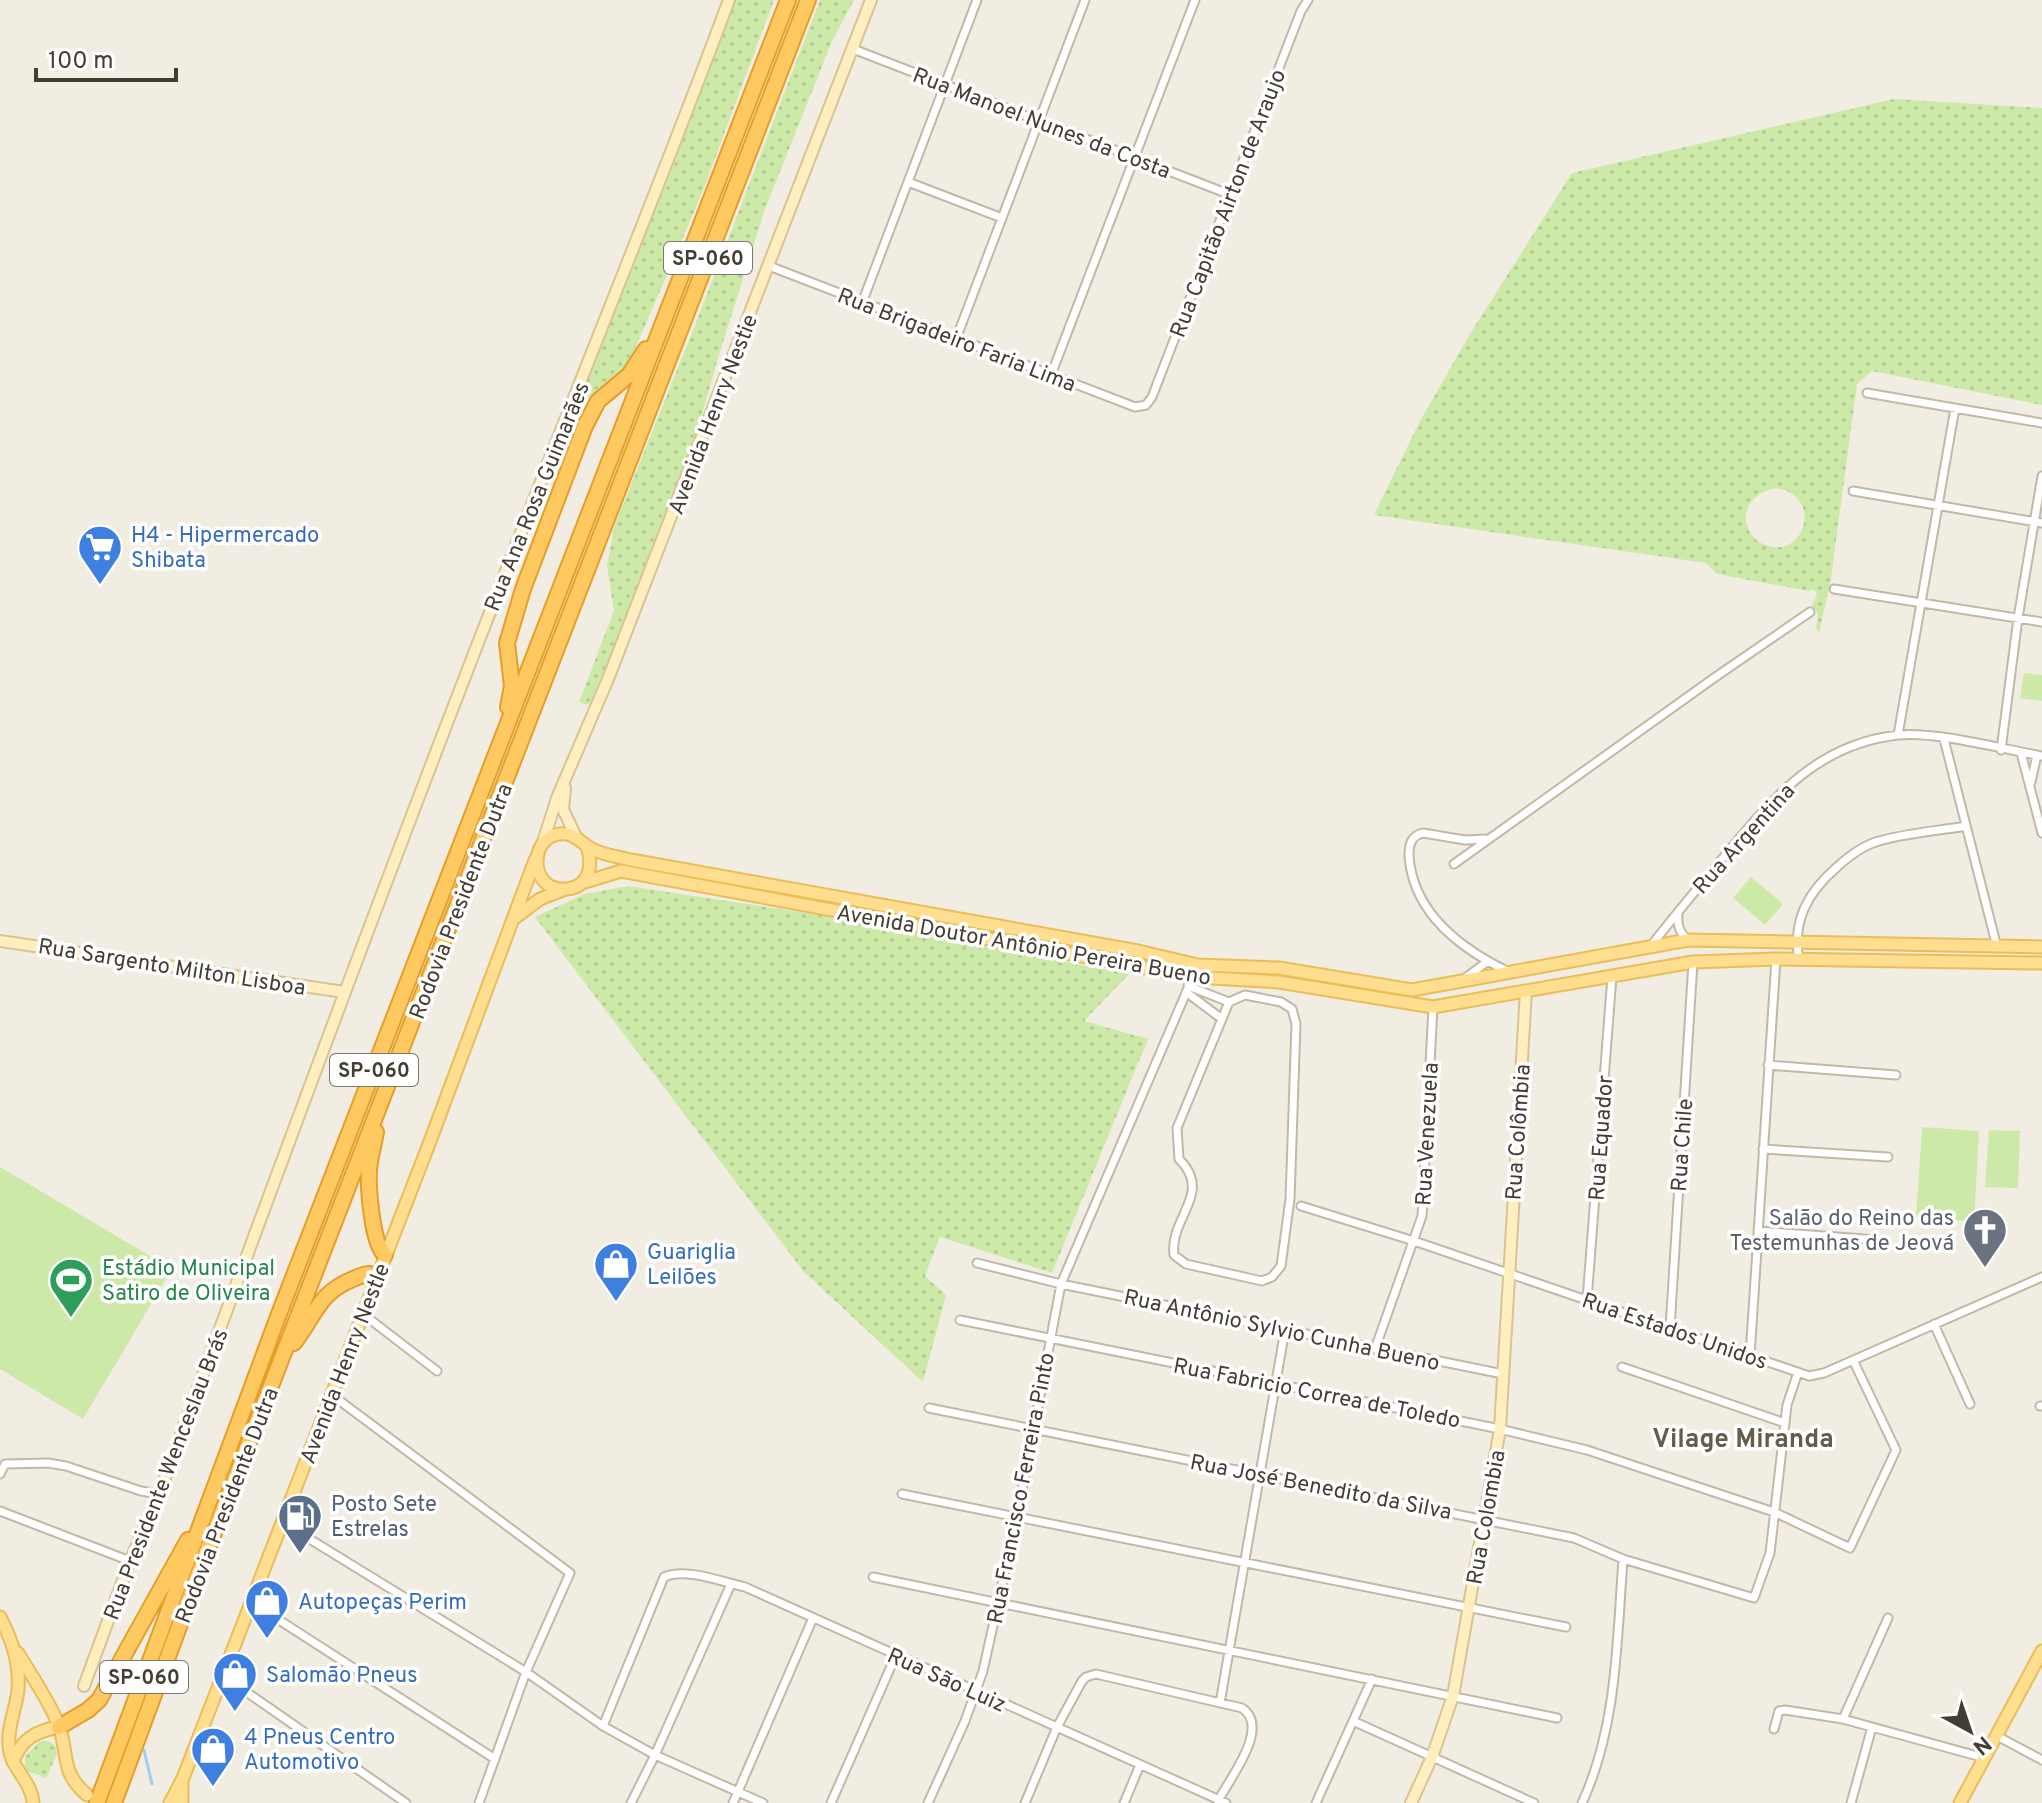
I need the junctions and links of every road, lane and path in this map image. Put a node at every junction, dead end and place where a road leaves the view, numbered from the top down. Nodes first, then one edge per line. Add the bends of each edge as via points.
1 (729, 0) edge
2 (788, 0) edge
3 (808, 0) edge
4 (871, 0) edge
5 (977, 0) edge
6 (1085, 0) edge
7 (1195, 0) edge
8 (1308, 0) edge
9 (853, 49) junction
10 (945, 85) junction
11 (1039, 121) junction
12 (1134, 158) junction
13 (908, 182) junction
14 (1231, 195) junction
15 (1002, 218) junction
16 (769, 266) junction
17 (677, 288) junction
18 (862, 303) junction
19 (956, 339) junction
20 (1051, 375) junction
21 (1867, 393) dead end
22 (1146, 405) joint
23 (1955, 408) junction
24 (2042, 423) edge
25 (2042, 476) edge
26 (1853, 491) dead end
27 (1938, 506) junction
28 (2038, 522) edge
29 (1834, 589) dead end
30 (1921, 603) junction
31 (1810, 612) dead end
32 (2018, 618) junction
33 (2042, 622) edge
34 (1898, 735) junction
35 (503, 738) junction
36 (1944, 739) junction
37 (2001, 750) junction
38 (2021, 753) junction
39 (2039, 755) edge
40 (565, 782) junction
41 (2031, 788) junction
42 (1966, 826) junction
43 (2042, 833) edge
44 (576, 837) junction
45 (1487, 839) junction
46 (543, 842) junction
47 (587, 846) junction
48 (535, 860) junction
49 (1454, 864) dead end
50 (581, 883) junction
51 (563, 890) junction
52 (1678, 911) junction
53 (513, 921) junction
54 (1688, 940) junction
55 (0, 941) edge
56 (1796, 943) junction
57 (1997, 947) junction
58 (2042, 947) edge
59 (1648, 949) junction
60 (1776, 959) junction
61 (1488, 961) junction
62 (1799, 961) junction
63 (1693, 962) junction
64 (2042, 963) edge
65 (1198, 965) junction
66 (1530, 969) junction
67 (1513, 972) junction
68 (1612, 976) junction
69 (1458, 984) junction
70 (1190, 985) junction
71 (1527, 991) junction
72 (344, 992) junction
73 (1229, 1002) junction
74 (1433, 1007) junction
75 (1222, 1019) junction
76 (1768, 1065) junction
77 (1896, 1075) dead end
78 (385, 1092) junction
79 (1763, 1149) junction
80 (1888, 1157) dead end
81 (1301, 1206) dead end
82 (1758, 1231) junction
83 (1877, 1240) dead end
84 (1414, 1241) junction
85 (385, 1255) junction
86 (977, 1263) dead end
87 (1508, 1273) junction
88 (378, 1276) junction
89 (2042, 1277) edge
90 (1061, 1284) junction
91 (1587, 1300) junction
92 (363, 1314) junction
93 (960, 1320) dead end
94 (1934, 1324) junction
95 (1670, 1328) junction
96 (1285, 1330) junction
97 (1050, 1339) junction
98 (1375, 1349) junction
99 (284, 1356) junction
100 (1750, 1356) junction
101 (1853, 1360) junction
102 (1622, 1367) dead end
103 (437, 1371) dead end
104 (1798, 1372) junction
105 (1503, 1374) junction
106 (1276, 1384) junction
107 (332, 1395) junction
108 (1970, 1404) dead end
109 (929, 1408) dead end
110 (1785, 1423) junction
111 (1033, 1429) junction
112 (1500, 1429) junction
113 (0, 1474) edge
114 (1261, 1475) junction
115 (159, 1494) junction
116 (902, 1494) dead end
117 (209, 1505) junction
118 (0, 1511) edge
119 (1774, 1512) junction
120 (1017, 1517) junction
121 (1485, 1519) junction
122 (281, 1522) junction
123 (1623, 1559) junction
124 (130, 1561) junction
125 (1246, 1563) junction
126 (873, 1577) dead end
127 (731, 1584) junction
128 (251, 1602) junction
129 (998, 1602) junction
130 (1469, 1608) junction
131 (0, 1617) edge
132 (813, 1618) junction
133 (1888, 1618) dead end
134 (1566, 1627) dead end
135 (14, 1645) junction
136 (1230, 1649) junction
137 (2042, 1651) edge
138 (896, 1655) junction
139 (526, 1672) junction
140 (222, 1675) junction
141 (1372, 1679) junction
142 (84, 1686) dead end
143 (976, 1692) junction
144 (1453, 1696) junction
145 (1220, 1703) junction
146 (1557, 1718) dead end
147 (1843, 1719) junction
148 (1353, 1721) junction
149 (603, 1726) junction
150 (59, 1727) junction
151 (1057, 1727) junction
152 (1872, 1727) junction
153 (1774, 1729) dead end
154 (1997, 1736) junction
155 (655, 1755) junction
156 (1432, 1757) junction
157 (1985, 1758) junction
158 (495, 1759) junction
159 (2042, 1760) edge
160 (13, 1762) junction
161 (1140, 1765) junction
162 (180, 1782) junction
163 (738, 1792) junction
164 (92, 1799) edge
165 (1221, 1802) edge
166 (33, 1803) edge
167 (114, 1803) edge
168 (160, 1803) edge
169 (170, 1803) edge
170 (182, 1803) edge
171 (406, 1803) edge
172 (479, 1803) edge
173 (631, 1803) edge
174 (733, 1803) edge
175 (763, 1803) edge
176 (831, 1803) edge
177 (928, 1803) edge
178 (1025, 1803) edge
179 (1124, 1803) edge
180 (1316, 1803) edge
181 (1411, 1803) edge
182 (1534, 1803) edge
183 (1582, 1803) edge
184 (1851, 1803) edge
185 (1960, 1803) edge

1 - 72 street, Rua Ana Rosa Guimarães
2 - 17 highway, Rodovia Presidente Dutra / SP-060
3 - 78 highway, Rodovia Presidente Dutra / SP-060
4 - 9 street, Avenida Henry Nestie
5 - 10 street
6 - 11 street
7 - 12 street
8 - 14 street, Rua Capitão Airton de Araujo
9 - 10 street, Rua Manoel Nunes da Costa
9 - 16 street, Avenida Henry Nestie
10 - 11 street, Rua Manoel Nunes da Costa
10 - 13 street
11 - 12 street, Rua Manoel Nunes da Costa
11 - 15 street
12 - 14 street, Rua Manoel Nunes da Costa
12 - 20 street
13 - 15 street
13 - 18 street
14 - 22 street, Rua Capitão Airton de Araujo
15 - 19 street
16 - 18 street, Rua Brigadeiro Faria Lima
16 - 40 street, Avenida Henry Nestie
17 - 35 highway, Rodovia Presidente Dutra / SP-060
17 - 35 highway via 639,363 598,401 585,426 507,643 512,686
18 - 19 street, Rua Brigadeiro Faria Lima
19 - 20 street, Rua Brigadeiro Faria Lima
20 - 22 street, Rua Brigadeiro Faria Lima via 1135,407
21 - 23 street
23 - 24 street
23 - 27 street
25 - 28 street
26 - 27 street
27 - 28 street
27 - 30 street
28 - 32 street
29 - 30 street
30 - 32 street
30 - 34 street
31 - 45 street
32 - 33 street
32 - 37 street
34 - 36 street, Rua Argentina
34 - 52 street, Rua Argentina via 1831,755 1800,774
35 - 117 highway, Rodovia Presidente Dutra / SP-060
36 - 37 street, Rua Argentina
36 - 42 street
37 - 38 street, Rua Argentina
38 - 39 street, Rua Argentina
38 - 41 street
39 - 41 street
40 - 44 street via 563,809
40 - 46 street, Avenida Henry Nestie
41 - 43 street
42 - 56 street via 1876,841 1849,857 1821,881 1804,906
42 - 57 street
44 - 46 main road via 565,834
44 - 47 main road
45 - 49 street
45 - 61 street via 1423,833 1412,838 1409,848 1418,896 1442,929
46 - 48 main road
47 - 50 main road via 589,872
47 - 65 main road, Avenida Doutor Antônio Pereira Bueno via 631,860
48 - 51 main road via 543,881
48 - 53 main road, Avenida Henry Nestle
50 - 51 main road
50 - 70 main road, Avenida Doutor Antônio Pereira Bueno via 621,871
51 - 53 main road via 540,899
52 - 54 street, Rua Argentina via 1677,923
52 - 59 street, Rua Argentina
53 - 85 main road, Avenida Henry Nestle
54 - 56 main road, Avenida Doutor Antônio Pereira Bueno
54 - 59 main road, Avenida Doutor Antônio Pereira Bueno
55 - 72 street, Rua Sargento Milton Lisboa
56 - 57 main road, Avenida Doutor Antônio Pereira Bueno
56 - 62 street
57 - 58 main road, Avenida Doutor Antônio Pereira Bueno
59 - 66 main road, Avenida Doutor Antônio Pereira Bueno
60 - 62 main road, Avenida Doutor Antônio Pereira Bueno
60 - 63 main road, Avenida Doutor Antônio Pereira Bueno
60 - 76 street
61 - 67 street
61 - 69 street
62 - 64 main road, Avenida Doutor Antônio Pereira Bueno
63 - 68 main road, Avenida Doutor Antônio Pereira Bueno
63 - 95 street, Rua Chile
65 - 69 main road, Avenida Doutor Antônio Pereira Bueno via 1279,968 1412,990
65 - 70 street, Rua Francisco Ferreira Pinto
66 - 67 main road, Avenida Doutor Antônio Pereira Bueno
66 - 71 main road via 1537,978
67 - 69 main road, Avenida Doutor Antônio Pereira Bueno
67 - 71 main road via 1513,982
68 - 71 main road, Avenida Doutor Antônio Pereira Bueno
68 - 91 street, Rua Equador
69 - 74 main road via 1440,991
70 - 73 street
70 - 74 main road, Avenida Doutor Antônio Pereira Bueno via 1292,984
70 - 75 street
70 - 90 street, Rua Francisco Ferreira Pinto
71 - 74 main road, Avenida Doutor Antônio Pereira Bueno
71 - 87 street, Rua Colômbia
72 - 115 street, Rua Presidente Wenceslau Brás
73 - 75 street
73 - 75 street via 1245,995 1281,1002 1292,1009 1296,1024 1283,1253 1281,1266 1262,1281 1186,1264 1174,1255 1172,1241 1193,1189 1190,1170 1179,1159 1177,1128
74 - 84 street, Rua Venezuela via 1422,1216
76 - 77 street
76 - 79 street
78 - 85 highway via 369,1170 375,1232
78 - 99 highway, Rodovia Presidente Dutra / SP-060
79 - 80 street
79 - 82 street
81 - 84 street, Rua Estados Unidos
82 - 83 street
82 - 100 street
84 - 87 street, Rua Estados Unidos
84 - 98 street, Rua Venezuela
85 - 88 main road, Avenida Henry Nestle
86 - 90 street, Rua Antônio Sylvio Cunha Bueno
87 - 91 street, Rua Estados Unidos
87 - 105 street, Rua Colombia
88 - 92 main road, Avenida Henry Nestle
88 - 99 highway via 367,1274 326,1295
89 - 94 street, Rua Estados Unidos
90 - 96 street, Rua Antônio Sylvio Cunha Bueno
90 - 97 street, Rua Francisco Ferreira Pinto
91 - 95 street, Rua Estados Unidos
92 - 103 street
92 - 107 main road, Avenida Henry Nestle
93 - 97 street, Rua Fabricio Correa de Toledo
94 - 101 street, Rua Estados Unidos
94 - 108 street
95 - 100 street, Rua Estados Unidos
96 - 98 street, Rua Antônio Sylvio Cunha Bueno
96 - 106 street
97 - 106 street, Rua Fabricio Correa de Toledo
97 - 111 street, Rua Francisco Ferreira Pinto
98 - 105 street, Rua Antônio Sylvio Cunha Bueno
99 - 167 highway, Rodovia Presidente Dutra / SP-060
100 - 104 street, Rua Estados Unidos
101 - 104 street, Rua Estados Unidos via 1824,1373
101 - 119 street, Rua Fabricio Correa de Toledo via 1896,1450 1850,1548
102 - 110 street
104 - 110 street
105 - 112 street, Rua Colombia
106 - 112 street, Rua Fabricio Correa de Toledo
106 - 114 street
107 - 122 main road, Avenida Henry Nestle
107 - 139 street via 570,1573
109 - 111 street, Rua José Benedito da Silva
110 - 119 street
111 - 114 street, Rua José Benedito da Silva
111 - 120 street, Rua Francisco Ferreira Pinto
112 - 119 street, Rua Fabricio Correa de Toledo via 1587,1450
112 - 121 street, Rua Colombia
113 - 115 street via 5,1464 48,1463
114 - 121 street, Rua José Benedito da Silva
114 - 125 street
115 - 124 street, Rua Presidente Wenceslau Brás
116 - 120 street
117 - 150 highway via 99,1700
117 - 164 highway, Rodovia Presidente Dutra / SP-060
118 - 124 street
119 - 123 street, Rua José Benedito da Silva via 1770,1553 1754,1598
120 - 125 street
120 - 129 street, Rua Francisco Ferreira Pinto
121 - 123 street, Rua José Benedito da Silva via 1574,1538
121 - 130 street, Rua Colombia
122 - 128 main road, Avenida Henry Nestle
122 - 139 street
123 - 183 street via 1607,1732
124 - 142 street, Rua Presidente Wenceslau Brás
125 - 130 street
125 - 136 street
126 - 129 street
127 - 132 street, Rua São Luiz
127 - 149 street, Rua São Luiz via 692,1575 664,1577
127 - 155 street
128 - 140 main road, Avenida Henry Nestle
128 - 158 street
129 - 136 street
129 - 143 street, Rua Francisco Ferreira Pinto
130 - 134 street
130 - 144 street, Rua Colombia
131 - 135 main road
132 - 138 street, Rua São Luiz
132 - 163 street
133 - 147 street
135 - 150 main road
135 - 160 main road via 18,1689 9,1731
136 - 141 street
136 - 145 street
137 - 154 main road
138 - 143 street, Rua São Luiz
138 - 176 street
139 - 149 street
139 - 158 street
140 - 162 main road, Avenida Henry Nestle
140 - 171 street
141 - 144 street
141 - 148 street
143 - 151 street, Rua São Luiz
143 - 177 street, Rua Francisco Ferreira Pinto
144 - 146 street
144 - 156 street, Rua Colombia
145 - 151 street via 1096,1674 1086,1677
145 - 165 street via 1242,1708 1253,1721 1253,1737
147 - 152 street
147 - 153 street via 1785,1710 1779,1711
148 - 156 street
148 - 180 street
149 - 155 street
150 - 160 main road via 24,1740
150 - 164 main road via 66,1769
151 - 161 street, Rua São Luiz
151 - 178 street
152 - 157 street
152 - 184 street
154 - 157 main road
154 - 159 street
155 - 163 street
155 - 173 street
156 - 181 street, Rua Colombia
156 - 182 street
157 - 185 main road
158 - 172 street
160 - 166 main road via 31,1789
161 - 165 street, Rua São Luiz
161 - 179 street
162 - 168 main road
162 - 169 main road, Avenida Henry Nestle
162 - 170 main road
163 - 174 street
163 - 175 street

